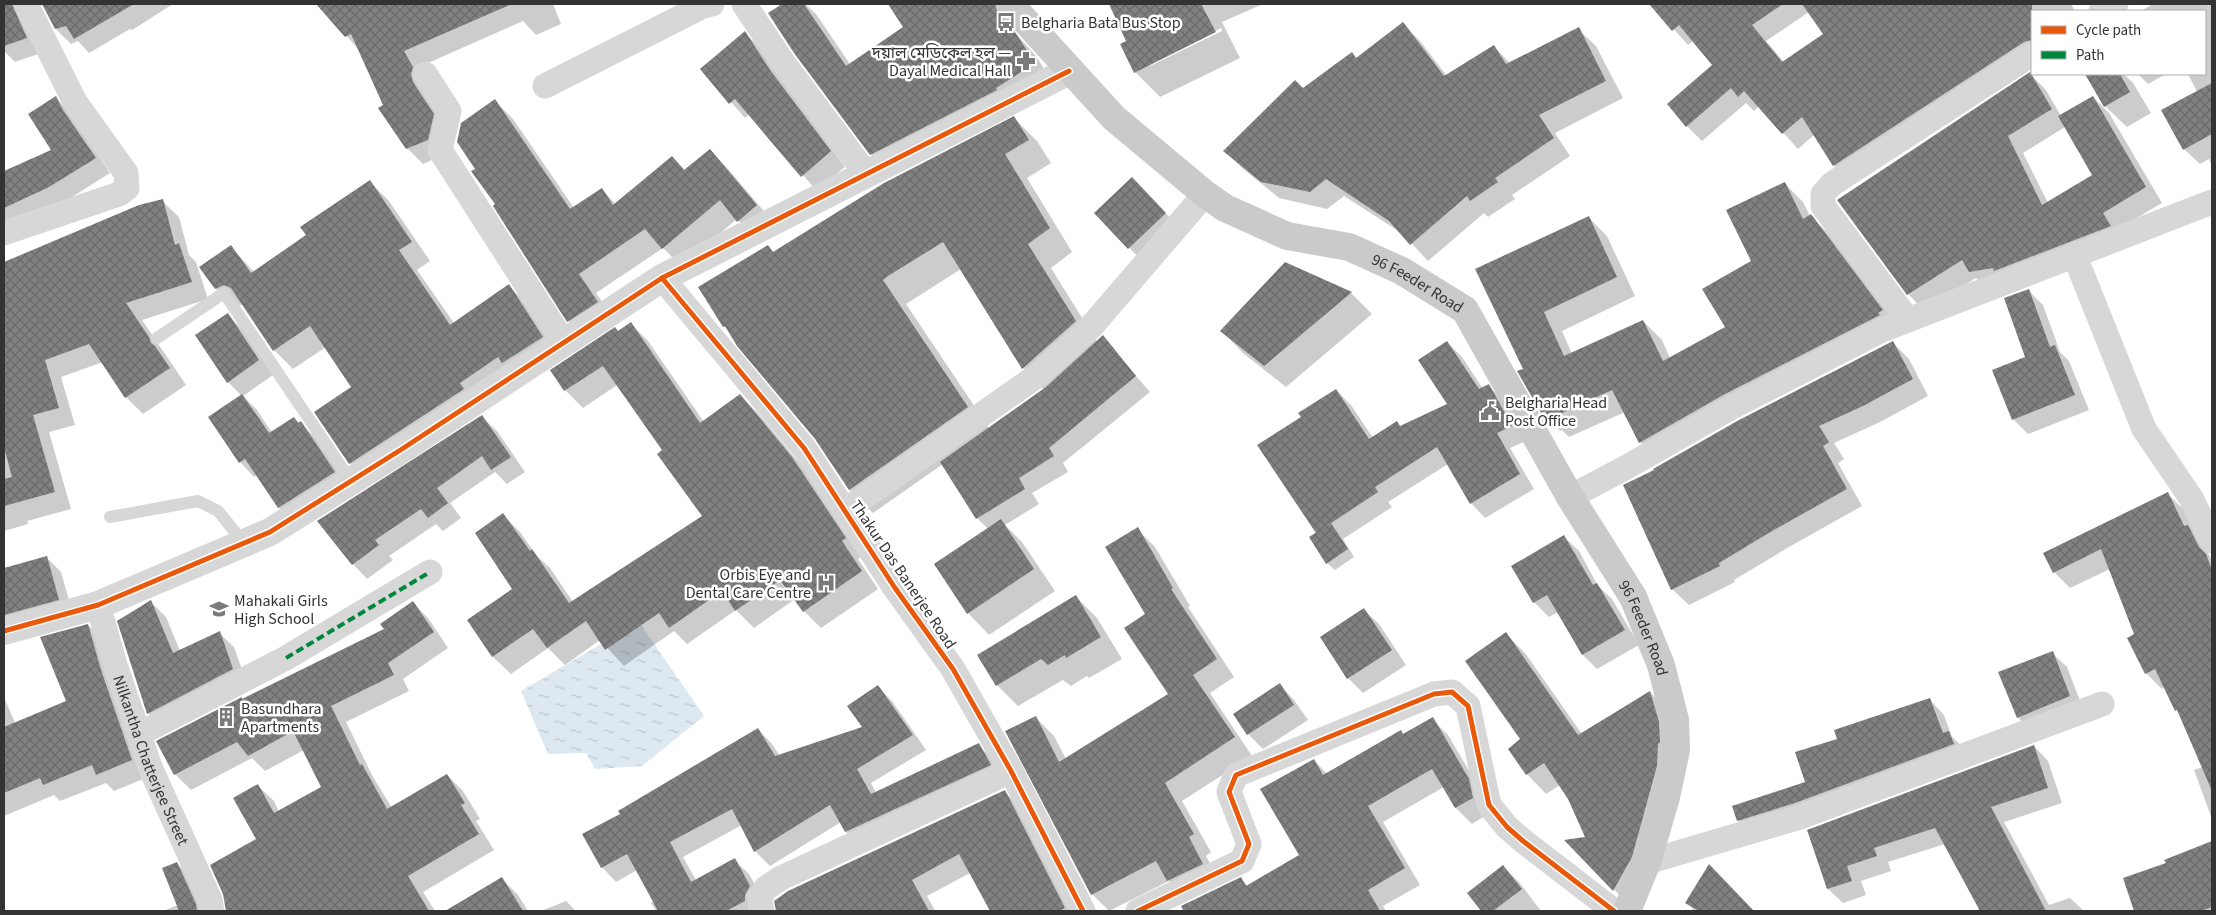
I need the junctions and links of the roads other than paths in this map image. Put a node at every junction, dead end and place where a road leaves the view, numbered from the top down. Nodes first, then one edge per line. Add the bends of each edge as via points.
1 (26, 4) edge
2 (712, 4) edge
3 (739, 4) edge
4 (1010, 4) edge
5 (2116, 4) edge
6 (2103, 10) edge
7 (2031, 55) edge
8 (1069, 71) junction
9 (425, 74) dead end
10 (545, 86) dead end
11 (867, 175) junction
12 (1205, 194) junction
13 (2212, 202) edge
14 (4, 233) edge
15 (2074, 254) junction
16 (662, 278) junction
17 (1908, 320) junction
18 (157, 338) dead end
19 (564, 343) junction
20 (351, 481) junction
21 (1570, 497) junction
22 (846, 510) junction
23 (110, 517) dead end
24 (2212, 541) edge
25 (244, 543) junction
26 (430, 572) dead end
27 (98, 605) junction
28 (4, 631) edge
29 (2102, 704) dead end
30 (139, 734) junction
31 (1011, 771) junction
32 (1647, 862) junction
33 (212, 911) edge
34 (762, 911) edge
35 (1082, 911) edge
36 (1138, 911) edge
37 (1614, 911) edge
38 (1627, 911) edge

1 - 14 street via 75,102 126,173 127,188 119,194
2 - 10 street
3 - 11 street
4 - 8 main road, 96 Feeder Road
5 - 6 street
7 - 17 street via 1832,184 1823,194 1823,206
8 - 11 street
8 - 12 main road, 96 Feeder Road via 1114,118
9 - 19 street via 449,111 440,150
11 - 16 street
12 - 21 main road, 96 Feeder Road via 1225,208 1287,236 1349,247 1402,271 1465,310
12 - 22 street via 1090,328 1038,375
13 - 15 street
15 - 17 street
15 - 24 street via 2144,429 2191,498
16 - 19 street
16 - 22 street, Thakur Das Banerjee Road via 804,448
17 - 21 street via 1882,330 1732,407
18 - 20 lane via 224,293
19 - 20 street
20 - 25 street via 270,532
21 - 32 main road, 96 Feeder Road via 1632,597 1661,665 1675,720 1676,750
22 - 31 street, Thakur Das Banerjee Road via 894,588 953,669
23 - 25 lane via 198,501 218,511
25 - 27 street
26 - 30 street via 286,658
27 - 28 street
27 - 30 street, Nilkantha Chatterjee Street
29 - 32 street via 1800,817
30 - 33 street, Nilkantha Chatterjee Street
31 - 34 street via 781,878 766,888 759,898
31 - 35 street, Thakur Das Banerjee Road
32 - 38 main road, 96 Feeder Road
36 - 37 street via 1242,861 1249,844 1229,792 1236,776 1434,694 1452,692 1468,706 1488,805 1523,841

